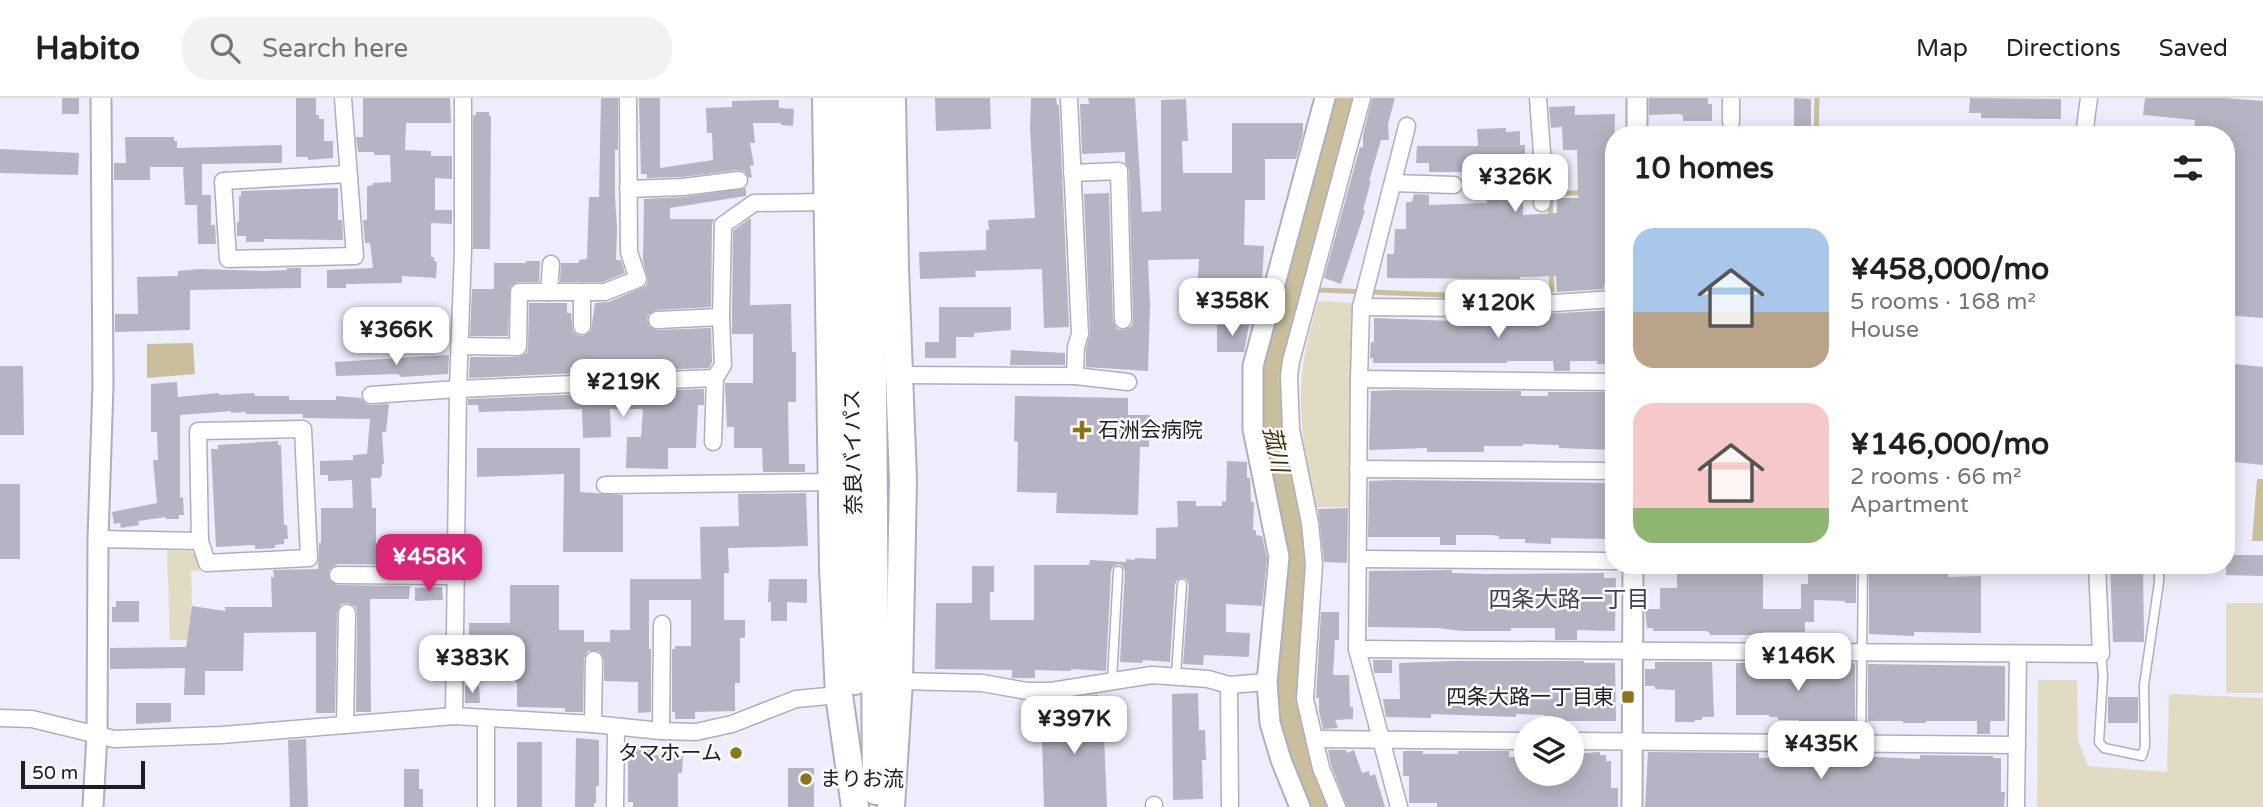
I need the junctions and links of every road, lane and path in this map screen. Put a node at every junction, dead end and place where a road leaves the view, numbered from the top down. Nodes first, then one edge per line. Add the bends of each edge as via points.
1 (101, 98) edge
2 (343, 98) edge
3 (463, 98) edge
4 (628, 98) edge
5 (826, 98) edge
6 (845, 98) edge
7 (869, 98) edge
8 (892, 98) edge
9 (1069, 98) edge
10 (1325, 98) edge
11 (1362, 98) edge
12 (1538, 98) edge
13 (1637, 98) edge
14 (1731, 98) edge
15 (2089, 98) edge
16 (1731, 122) dead end
17 (1407, 126) dead end
18 (1637, 126) edge
19 (2085, 126) edge
20 (1072, 173) junction
21 (348, 174) junction
22 (739, 180) dead end
23 (1393, 183) junction
24 (1454, 185) dead end
25 (628, 189) junction
26 (827, 202) junction
27 (1542, 203) dead end
28 (551, 264) dead end
29 (549, 292) junction
30 (582, 292) junction
31 (1605, 300) edge
32 (1361, 307) junction
33 (721, 317) junction
34 (656, 320) dead end
35 (1123, 320) dead end
36 (582, 326) dead end
37 (459, 346) junction
38 (899, 375) junction
39 (1076, 376) junction
40 (715, 378) junction
41 (1359, 379) junction
42 (1128, 382) dead end
43 (1605, 382) edge
44 (458, 389) junction
45 (371, 395) dead end
46 (713, 442) dead end
47 (1358, 469) junction
48 (1605, 471) edge
49 (831, 482) junction
50 (605, 485) dead end
51 (98, 539) junction
52 (200, 541) junction
53 (1358, 559) junction
54 (1605, 561) edge
55 (864, 565) junction
56 (1118, 571) dead end
57 (1633, 574) edge
58 (1863, 574) edge
59 (2098, 574) edge
60 (2160, 574) edge
61 (338, 575) dead end
62 (455, 576) junction
63 (1182, 584) dead end
64 (347, 613) dead end
65 (662, 624) dead end
66 (1357, 649) junction
67 (1633, 652) junction
68 (1862, 653) junction
69 (2101, 654) junction
70 (2018, 655) junction
71 (594, 660) dead end
72 (1176, 675) junction
73 (1112, 680) junction
74 (899, 681) junction
75 (1267, 682) junction
76 (1229, 685) junction
77 (839, 695) junction
78 (454, 716) junction
79 (0, 718) edge
80 (486, 718) junction
81 (593, 724) junction
82 (345, 725) junction
83 (616, 728) junction
84 (661, 731) junction
85 (97, 734) junction
86 (1314, 738) junction
87 (1382, 740) junction
88 (1514, 741) edge
89 (1584, 741) edge
90 (1633, 742) junction
91 (1861, 744) junction
92 (2017, 745) junction
93 (93, 807) edge
94 (486, 807) edge
95 (615, 807) edge
96 (856, 807) edge
97 (876, 807) edge
98 (891, 807) edge
99 (1230, 807) edge
100 (1300, 807) edge
101 (1337, 807) edge
102 (1399, 807) edge
103 (1632, 807) edge
104 (2016, 807) edge

1 - 51 street via 103,385
2 - 21 street
3 - 37 street
4 - 25 street
5 - 26 highway
6 - 55 highway, 奈良バイパス
7 - 55 highway, 奈良バイパス via 872,241
8 - 38 highway
9 - 20 street
10 - 75 street via 1253,366 1253,429 1279,557
11 - 86 street via 1289,376 1291,429 1313,547 1305,699
12 - 27 street
13 - 18 street
14 - 16 street
15 - 19 street
17 - 23 street
20 - 35 street via 1119,171
20 - 39 street via 1080,334
21 - 21 street via 355,256 228,259 223,181
22 - 25 street
23 - 24 street
23 - 32 street
25 - 30 street via 629,252 638,279 605,292
26 - 33 street via 754,203 723,225
26 - 49 highway
28 - 29 street
29 - 30 street
29 - 37 street via 519,292 518,347
30 - 36 street
31 - 32 street via 1480,308
32 - 41 street
33 - 34 street
33 - 40 street via 723,365
37 - 44 street
38 - 39 street
38 - 74 highway via 903,480
39 - 42 street
40 - 44 street
40 - 46 street
41 - 43 street
41 - 47 street
44 - 45 street
44 - 62 street
47 - 48 street
47 - 53 street
49 - 50 street
49 - 77 highway
51 - 52 street
51 - 85 street
52 - 52 street via 207,563 309,558 303,429 198,431
53 - 54 street
53 - 66 street
55 - 96 highway, 奈良バイパス
55 - 97 highway, 奈良バイパス
56 - 73 lane
57 - 67 street
58 - 68 lane
59 - 69 street
60 - 69 lane via 2144,685 2142,756 2104,748 2099,742
61 - 62 street
62 - 78 street
63 - 72 lane
64 - 82 street
65 - 84 street
66 - 67 street
66 - 87 street
67 - 68 street
67 - 90 street
68 - 70 street
68 - 91 lane
69 - 70 street
70 - 92 street
71 - 81 street
72 - 73 street
72 - 76 street
73 - 74 street via 1051,691 982,682
74 - 98 highway
75 - 76 street
75 - 100 street via 1270,723
76 - 99 street
77 - 84 street via 796,699 732,724 696,732
77 - 96 highway
78 - 80 street
78 - 82 street
79 - 85 street via 32,719
80 - 81 street
80 - 94 street
81 - 83 street
82 - 85 street via 114,739
83 - 84 street
83 - 95 street
85 - 93 street
86 - 87 street
86 - 101 street
87 - 88 street
87 - 102 street
89 - 90 street
90 - 91 street
90 - 103 street
91 - 92 street
92 - 104 street

